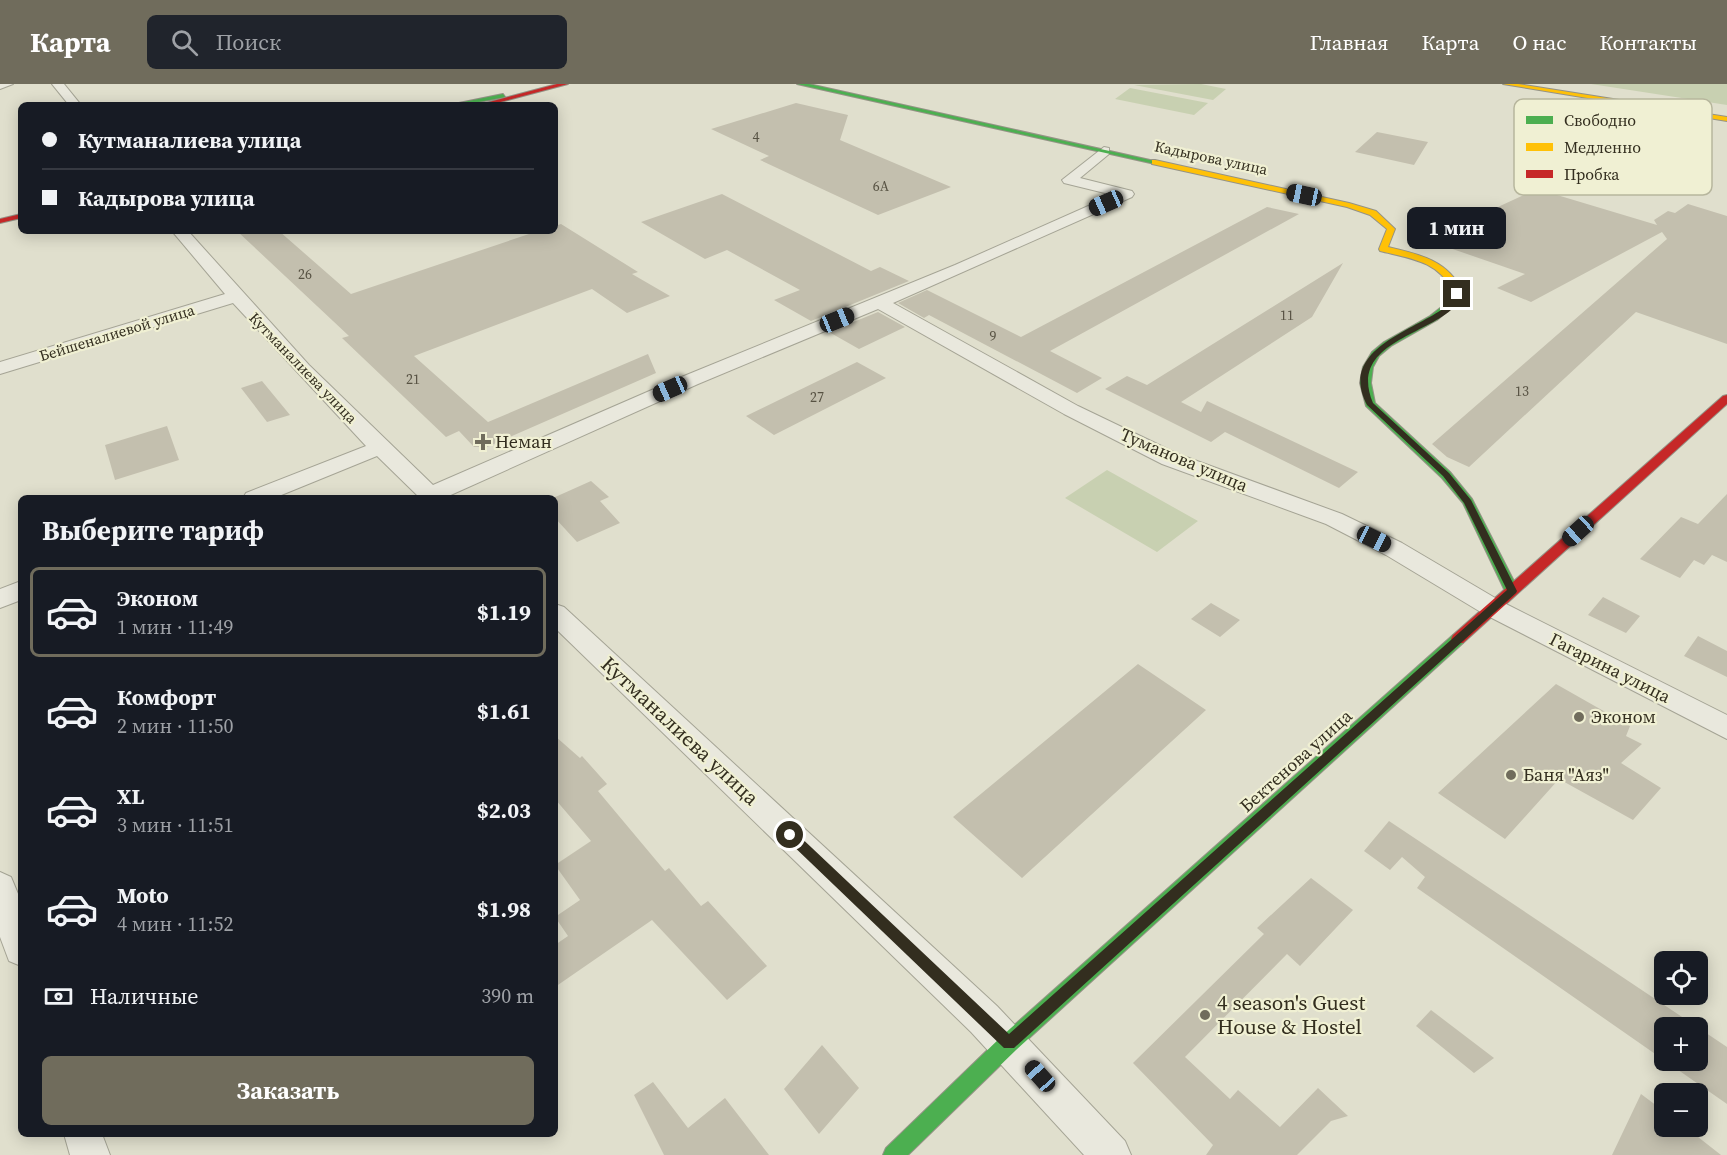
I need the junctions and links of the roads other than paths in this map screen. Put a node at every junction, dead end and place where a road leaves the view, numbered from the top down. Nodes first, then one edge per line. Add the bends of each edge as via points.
1 (7, 84) edge
2 (58, 84) edge
3 (565, 84) edge
4 (800, 84) edge
5 (1506, 84) edge
6 (0, 85) edge
7 (514, 96) junction
8 (1601, 99) edge
9 (73, 102) edge
10 (466, 102) edge
11 (493, 102) edge
12 (1712, 117) edge
13 (1727, 119) edge
14 (1104, 151) junction
15 (18, 217) edge
16 (0, 221) edge
17 (182, 234) edge
18 (235, 297) junction
19 (879, 303) junction
20 (0, 368) edge
21 (1727, 398) edge
22 (379, 448) junction
23 (262, 495) edge
24 (431, 495) edge
25 (434, 495) edge
26 (18, 591) edge
27 (0, 598) edge
28 (1503, 599) junction
29 (558, 616) edge
30 (1727, 728) edge
31 (0, 887) edge
32 (18, 941) edge
33 (1009, 1043) junction
34 (84, 1137) edge
35 (90, 1155) edge
36 (893, 1155) edge
37 (1111, 1155) edge

1 - 6 street
2 - 9 street
3 - 7 street
4 - 14 street, Кадырова улица
5 - 8 street
7 - 10 street
7 - 11 street
12 - 13 street
14 - 19 street via 1069,180 1127,194
14 - 28 street, Кадырова улица via 1362,209 1390,229 1383,249 1408,254 1450,275 1457,294 1449,308 1378,350 1367,366 1364,390 1370,404 1446,475 1468,502
15 - 16 street
17 - 18 street, Кутманалиева улица
18 - 20 street, Бейшеналиевой улица
18 - 22 street, Кутманалиева улица
19 - 25 street via 691,380
19 - 28 street, Туманова улица via 1071,410 1170,459 1334,519
21 - 28 street, Бектенова улица
22 - 23 street
22 - 24 street, Кутманалиева улица
26 - 27 street
28 - 30 street, Гагарина улица
28 - 33 street, Бектенова улица
29 - 33 street, Кутманалиева улица
31 - 32 street
33 - 36 street, Бектенова улица
33 - 37 street, Кутманалиева улица
34 - 35 street

